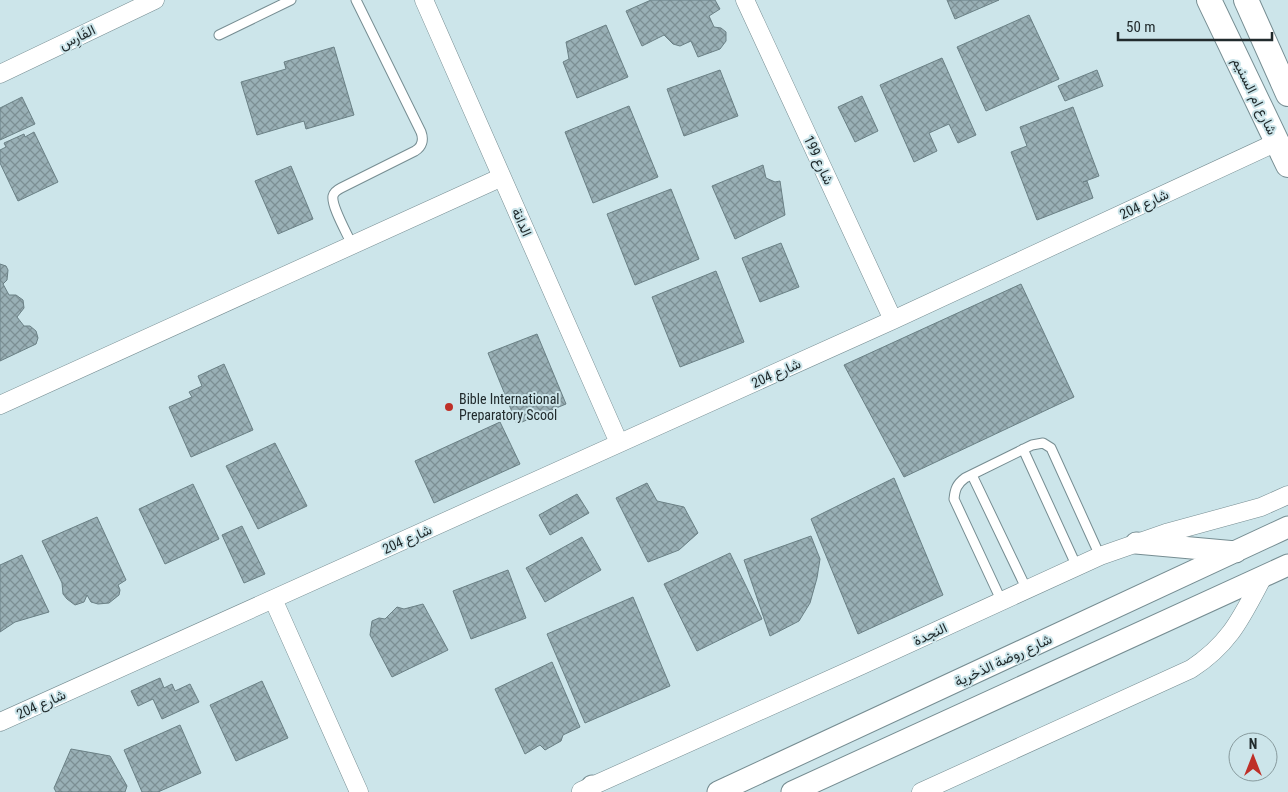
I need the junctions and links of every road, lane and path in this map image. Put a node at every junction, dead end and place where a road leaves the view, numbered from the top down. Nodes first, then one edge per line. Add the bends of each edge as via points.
1 (155, 0) edge
2 (291, 0) edge
3 (356, 0) edge
4 (424, 0) edge
5 (745, 0) edge
6 (1209, 0) edge
7 (1246, 0) edge
8 (219, 35) dead end
9 (0, 74) edge
10 (1288, 94) edge
11 (1277, 142) junction
12 (1288, 164) edge
13 (502, 177) junction
14 (352, 245) junction
15 (893, 320) junction
16 (0, 405) edge
17 (619, 443) junction
18 (1023, 449) junction
19 (972, 475) junction
20 (1288, 495) edge
21 (1288, 527) edge
22 (1136, 543) junction
23 (1236, 552) junction
24 (1100, 556) junction
25 (1288, 565) edge
26 (1077, 567) junction
27 (1264, 575) junction
28 (1027, 590) junction
29 (273, 599) junction
30 (1002, 602) junction
31 (0, 722) edge
32 (850, 766) junction
33 (586, 790) edge
34 (359, 792) edge
35 (718, 792) edge
36 (792, 792) edge
37 (834, 792) edge
38 (921, 792) edge

1 - 9 street, الفَارِس
2 - 8 lane
3 - 14 lane via 423,141 419,149 334,193 334,205
4 - 13 street, الدانة
5 - 15 street, شارع 199
6 - 11 main road, شارع ام السنيم
7 - 10 main road
11 - 12 main road, شارع ام السنيم
11 - 15 street, شارع 204
13 - 14 street
13 - 17 street, الدانة
14 - 16 street
15 - 17 street, شارع 204
17 - 29 street, شارع 204
18 - 19 lane
18 - 24 lane via 1038,443 1052,448
18 - 26 lane
19 - 28 lane
19 - 30 lane via 959,483 954,499
20 - 22 street, النجدة via 1243,512
21 - 23 street, شارع روضة الذخرية
22 - 23 street
22 - 24 street, النجدة
23 - 35 street, شارع روضة الذخرية
24 - 26 street, النجدة
25 - 27 street
26 - 28 street, النجدة
27 - 32 street
27 - 38 street via 1231,634 1215,652 1191,668
28 - 30 street, النجدة
29 - 31 street, شارع 204
29 - 34 street
30 - 33 street, النجدة
32 - 36 street
32 - 37 street

